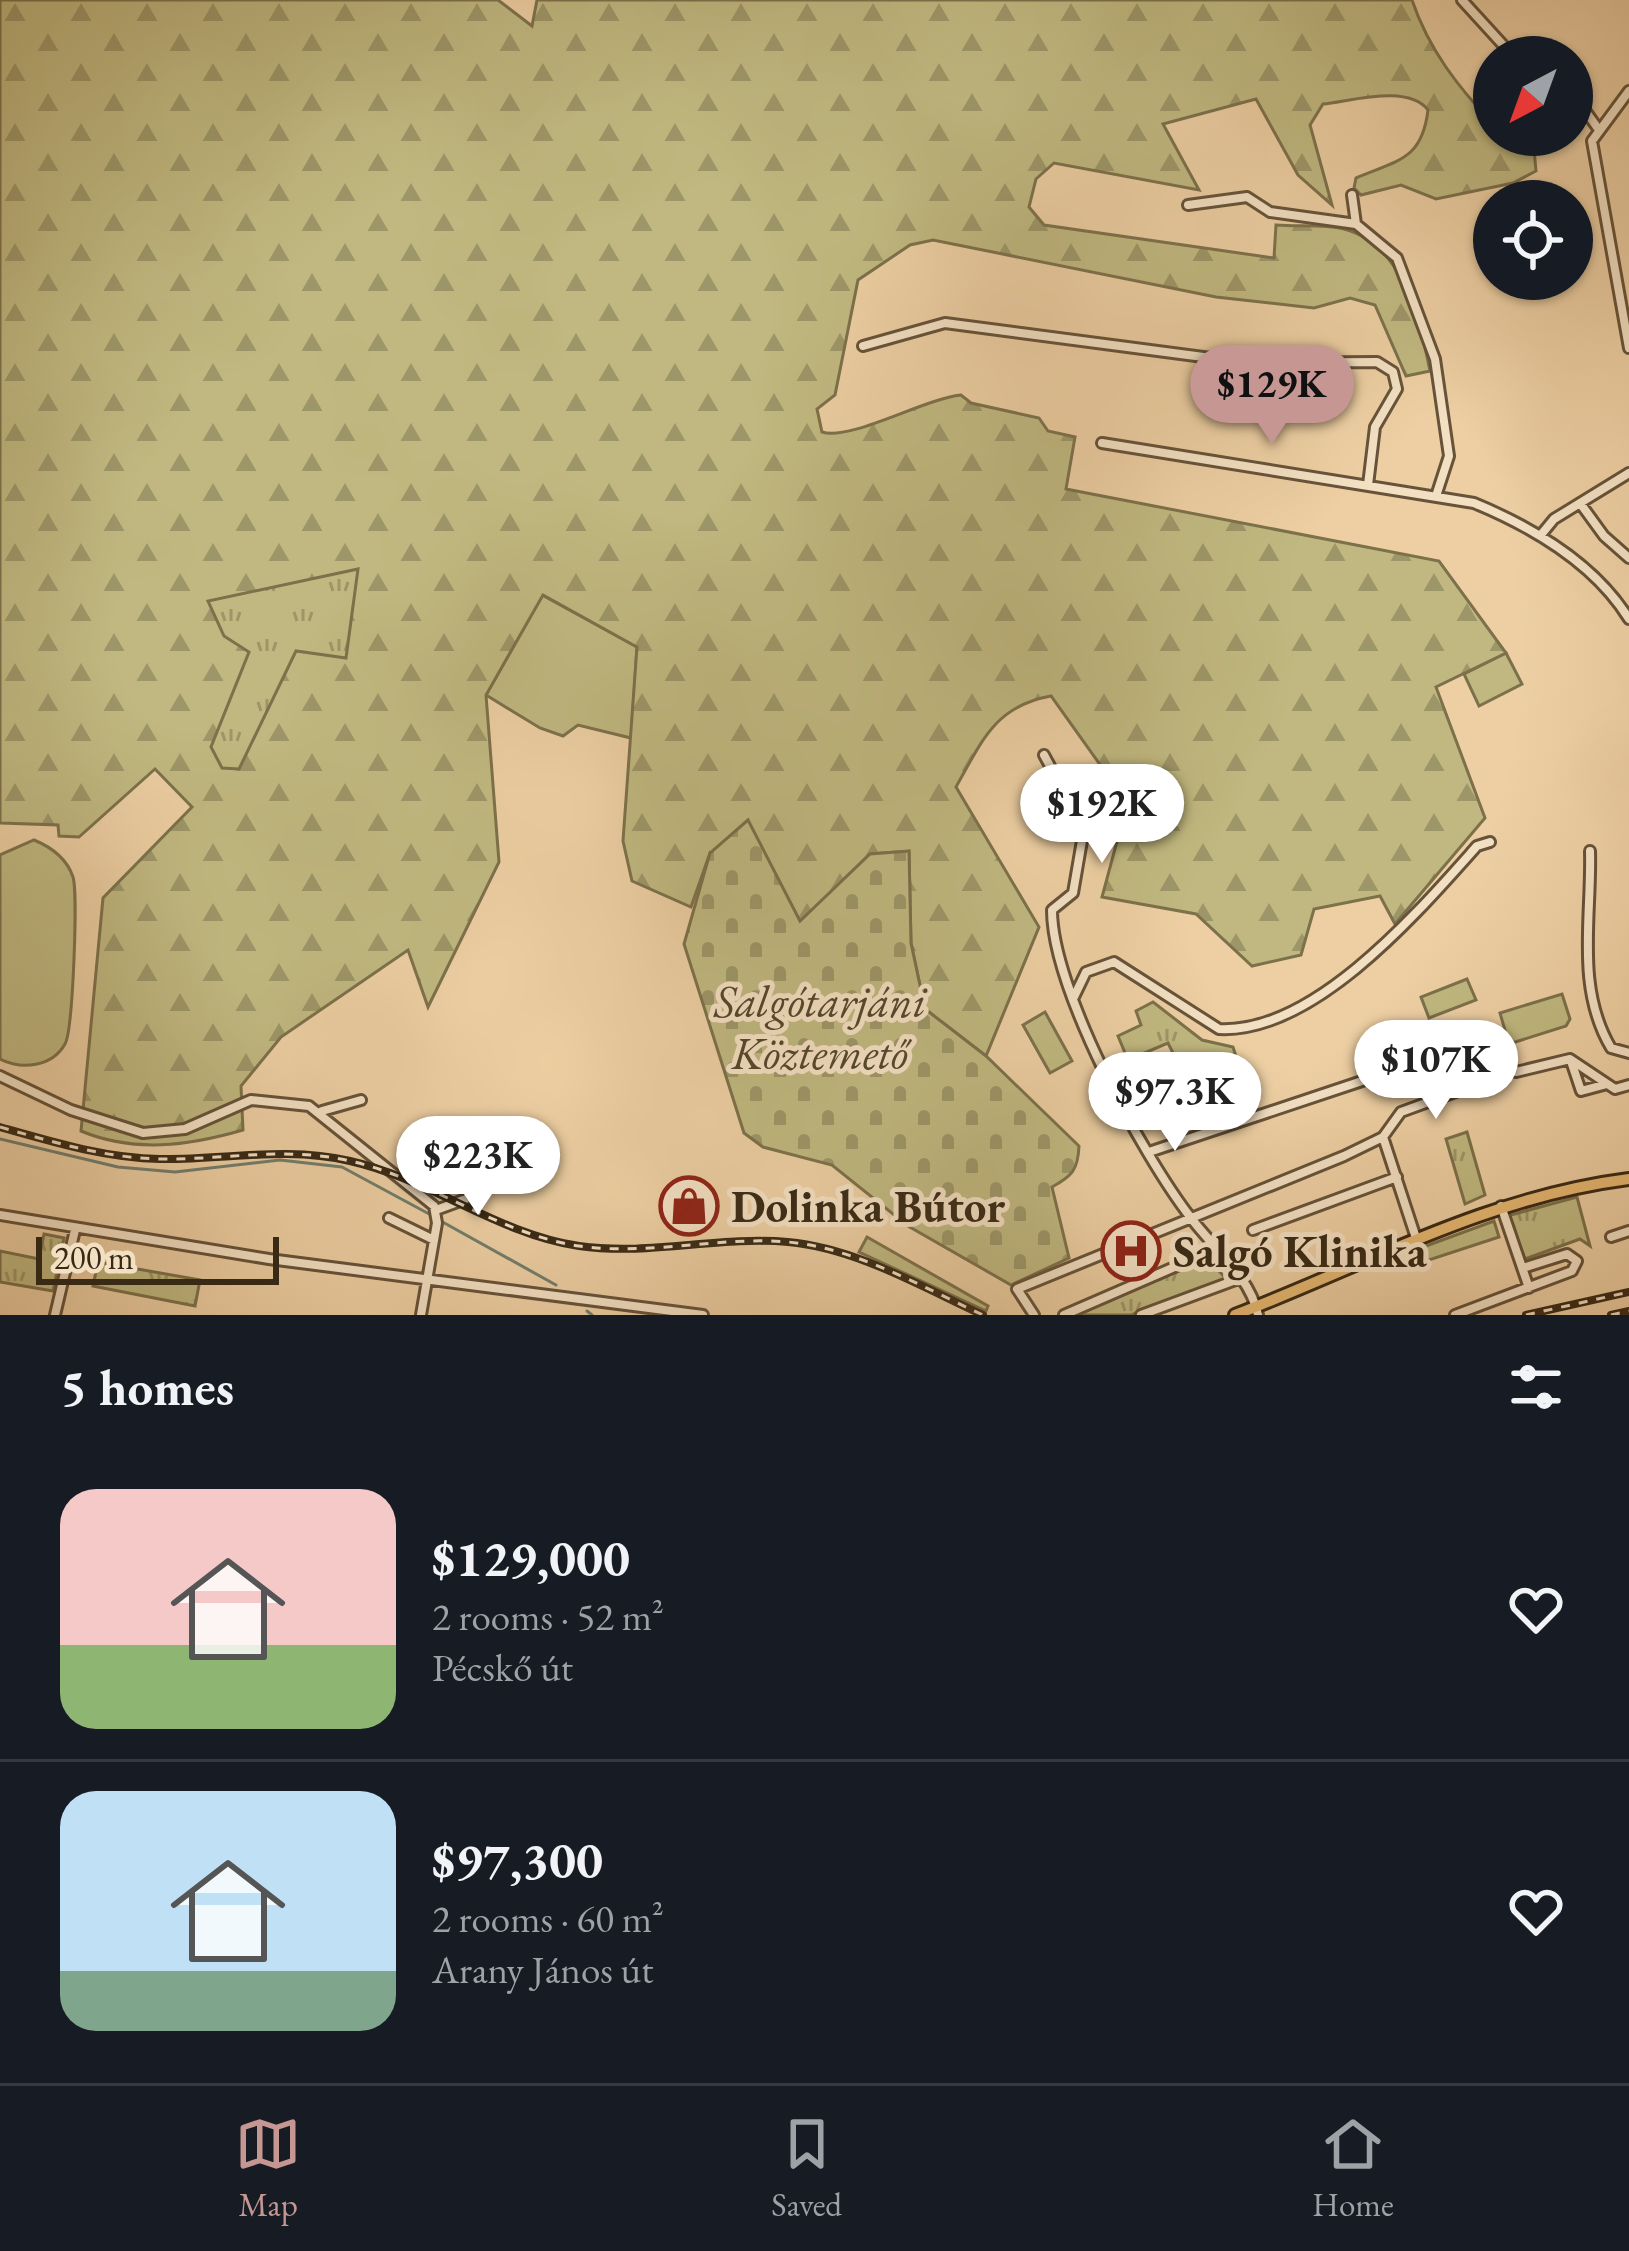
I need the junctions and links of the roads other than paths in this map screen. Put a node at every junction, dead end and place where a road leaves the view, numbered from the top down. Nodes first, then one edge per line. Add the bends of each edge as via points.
1 (1462, 0) edge
2 (1495, 36) edge
3 (1629, 91) edge
4 (1593, 122) edge
5 (1599, 130) junction
6 (1352, 195) dead end
7 (1188, 206) dead end
8 (1356, 224) junction
9 (863, 346) dead end
10 (1629, 348) edge
11 (1102, 443) dead end
12 (1629, 473) edge
13 (1368, 485) junction
14 (1437, 494) junction
15 (1580, 503) junction
16 (1540, 536) junction
17 (1629, 557) edge
18 (1629, 619) edge
19 (1044, 755) dead end
20 (1490, 842) dead end
21 (1590, 851) dead end
22 (1086, 971) junction
23 (1063, 974) junction
24 (1072, 1000) junction
25 (1629, 1053) edge
26 (1570, 1060) junction
27 (1516, 1072) tunnel mouth
28 (0, 1076) edge
29 (1368, 1078) dead end
30 (1607, 1084) junction
31 (1629, 1085) edge
32 (1472, 1087) tunnel mouth
33 (361, 1100) dead end
34 (320, 1112) junction
35 (1383, 1137) junction
36 (1149, 1152) junction
37 (1397, 1177) junction
38 (1629, 1179) edge
39 (484, 1181) dead end
40 (1501, 1205) junction
41 (0, 1215) edge
42 (436, 1216) junction
43 (389, 1218) dead end
44 (1191, 1218) junction
45 (75, 1230) junction
46 (1253, 1230) dead end
47 (1629, 1231) edge
48 (1611, 1237) dead end
49 (1416, 1238) junction
50 (434, 1240) junction
51 (1216, 1249) junction
52 (1523, 1268) junction
53 (1241, 1278) junction
54 (427, 1280) junction
55 (1528, 1288) junction
56 (1247, 1313) edge
57 (55, 1315) edge
58 (421, 1315) edge
59 (703, 1315) edge
60 (1034, 1315) edge
61 (1064, 1315) edge
62 (1142, 1315) edge
63 (1455, 1315) edge

1 - 2 street
3 - 5 street
4 - 5 street
5 - 10 street via 1592,144
6 - 8 street
7 - 8 street via 1238,196 1270,212
8 - 14 street via 1397,258 1430,339 1449,455
9 - 13 street via 945,322 1249,363 1377,362 1393,372 1397,388 1375,427
11 - 13 street
12 - 15 street
13 - 14 street
14 - 16 street
15 - 16 street
15 - 17 street
16 - 18 street via 1593,576
19 - 23 street via 1084,829 1073,893 1052,910
20 - 22 street via 1335,983 1275,1017 1219,1028 1124,964
21 - 25 street via 1585,943 1592,992 1611,1048
22 - 23 street
22 - 24 street
23 - 24 street
24 - 36 street
26 - 27 street
26 - 30 street
26 - 30 street via 1580,1090
28 - 34 street via 70,1110 143,1132 185,1129 251,1100
29 - 36 street
30 - 31 street
32 - 35 street via 1401,1112
33 - 34 street
34 - 42 street
35 - 37 street
35 - 44 street
36 - 44 street
37 - 46 street
37 - 49 street
38 - 40 main road
39 - 42 street
40 - 49 main road
40 - 52 street
41 - 45 street
42 - 50 street
43 - 50 street
44 - 51 street
44 - 60 street via 1019,1293
45 - 54 street
45 - 57 street
47 - 48 street
49 - 56 main road
50 - 54 street
51 - 53 street
51 - 61 street
52 - 55 street
52 - 55 street via 1567,1254 1577,1259 1573,1270
53 - 56 street
53 - 62 street
54 - 58 street
54 - 59 street
55 - 63 street

